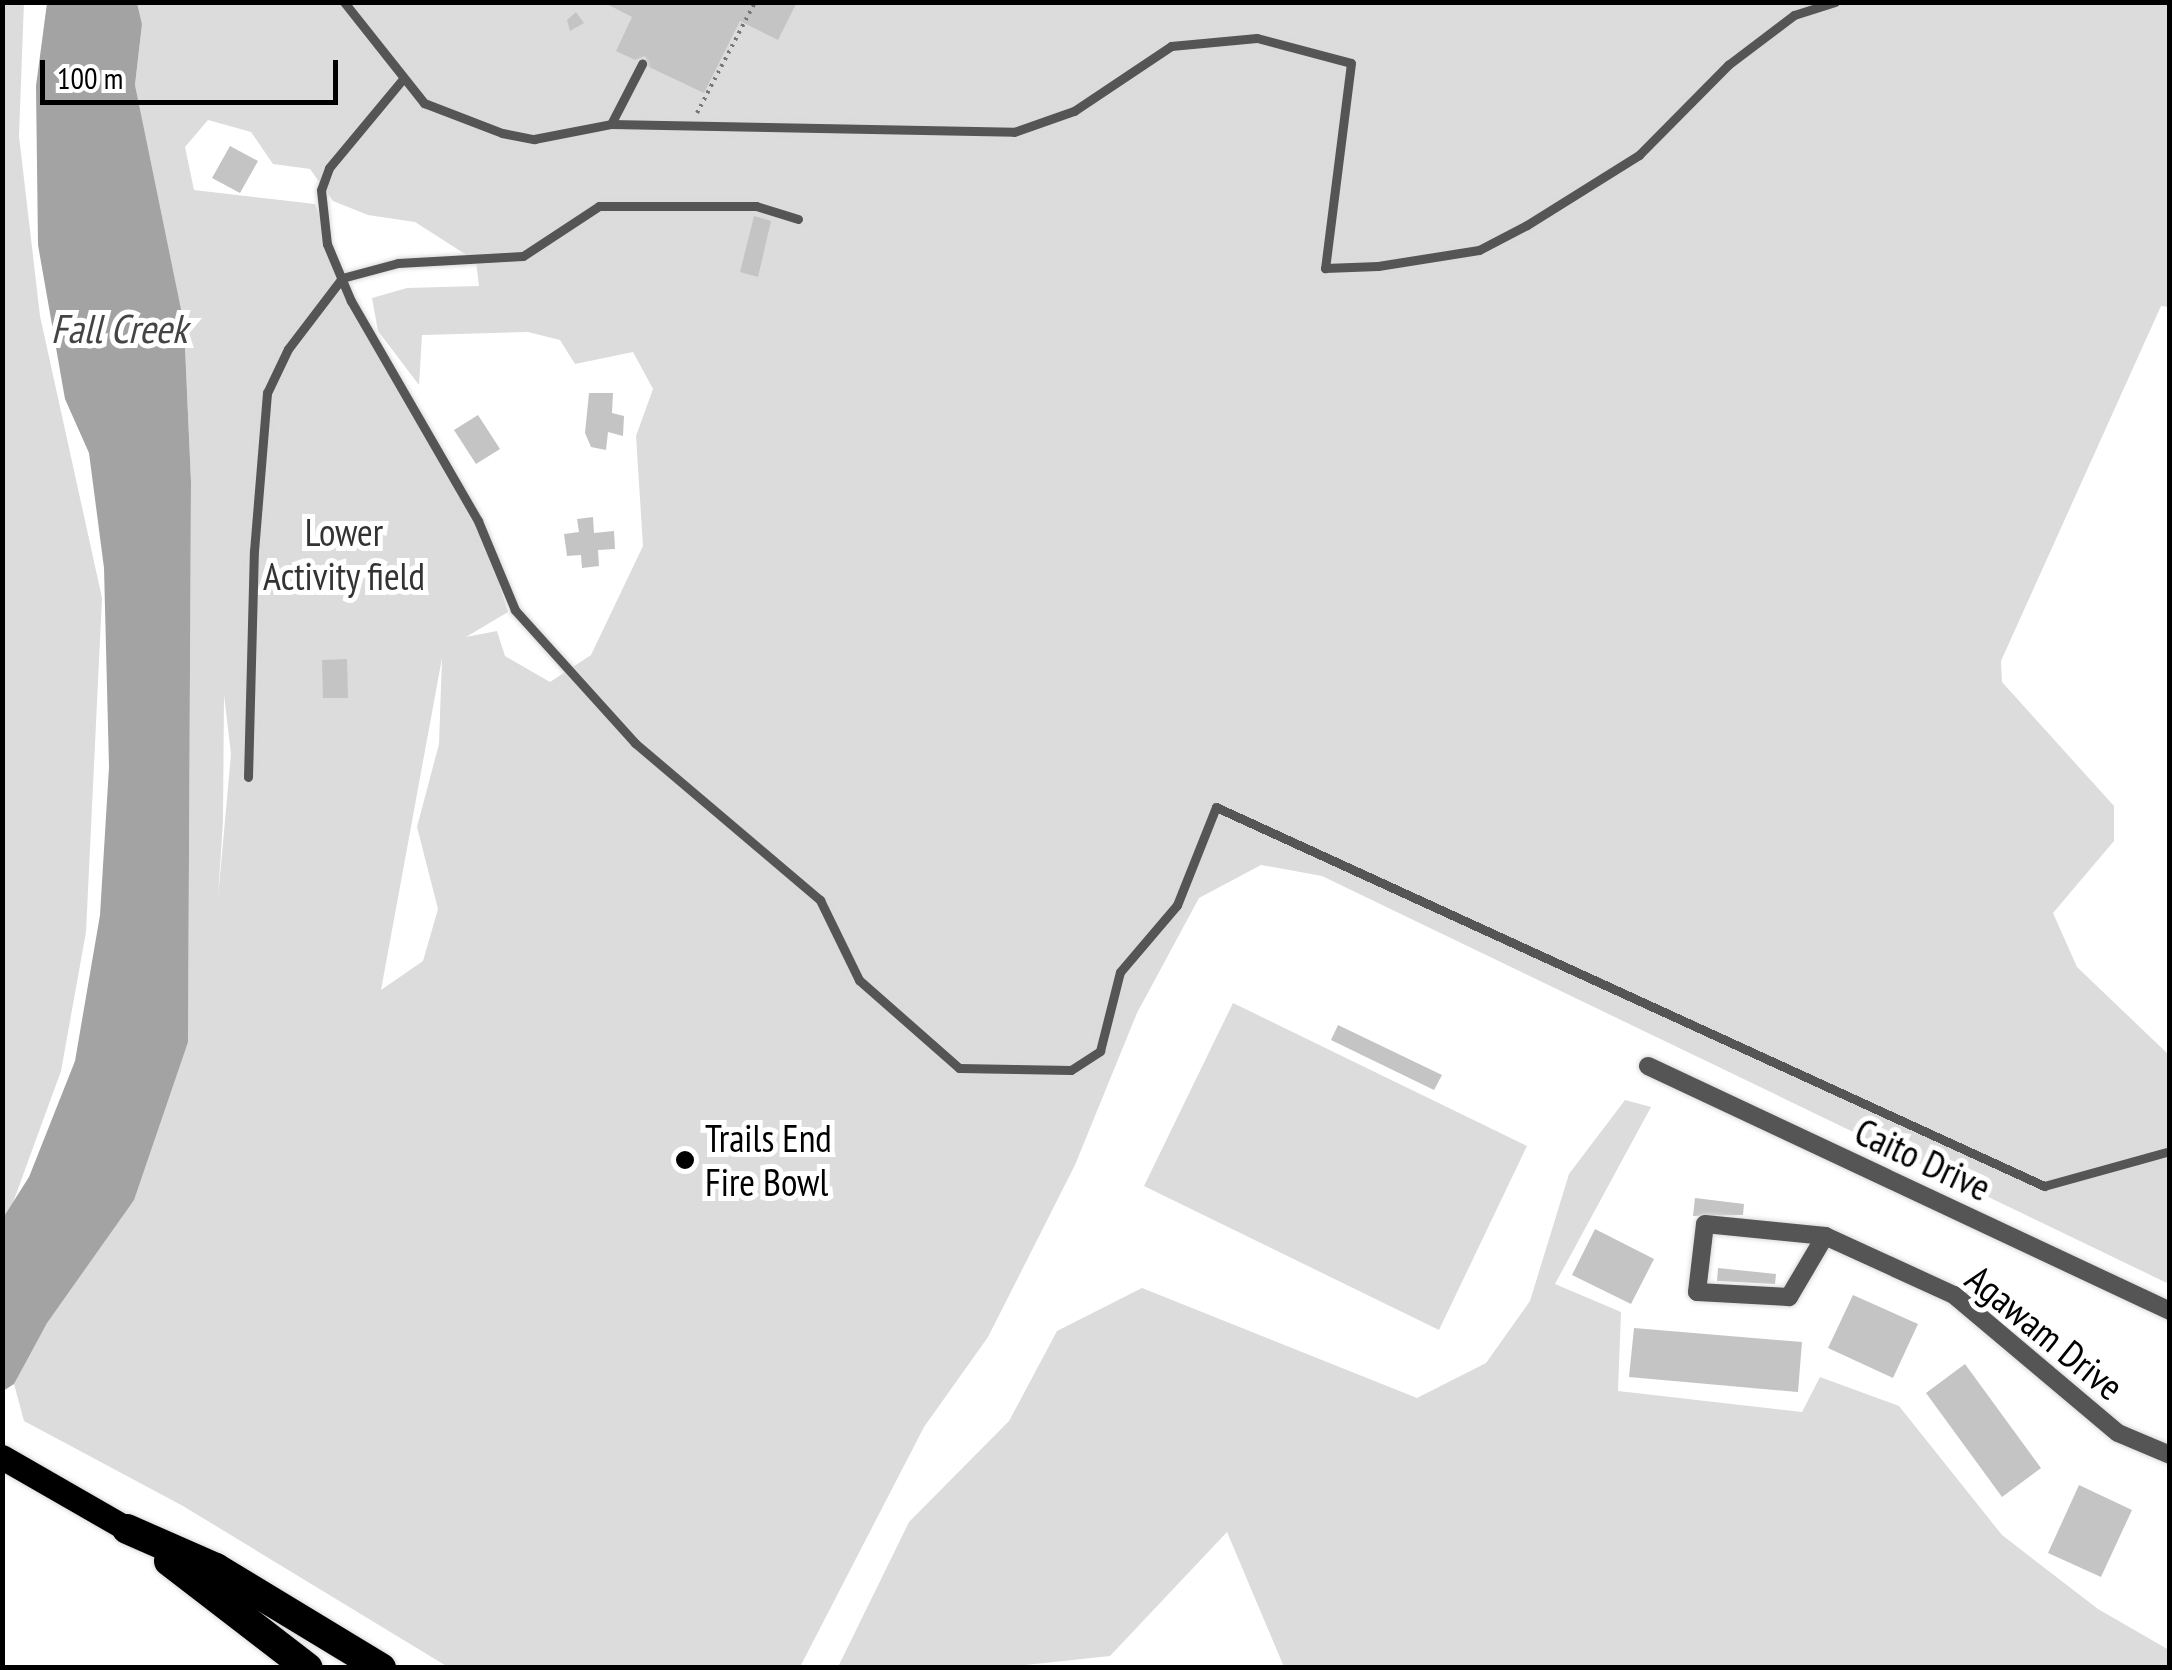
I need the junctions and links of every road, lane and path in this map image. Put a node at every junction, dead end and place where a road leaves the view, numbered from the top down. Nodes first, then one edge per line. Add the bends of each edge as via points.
1 (344, 2) edge
2 (755, 2) edge
3 (1835, 2) edge
4 (642, 64) dead end
5 (402, 80) junction
6 (611, 124) junction
7 (690, 126) junction
8 (798, 219) dead end
9 (342, 278) junction
10 (248, 776) dead end
11 (1648, 1066) dead end
12 (2170, 1151) edge
13 (1825, 1236) junction
14 (2170, 1311) edge
15 (2170, 1455) edge
16 (2, 1457) edge
17 (127, 1529) junction
18 (308, 1668) edge
19 (381, 1668) edge

1 - 5 lane
2 - 7 path
3 - 7 lane via 1794,15 1728,66 1639,155 1527,226 1479,250 1378,266 1325,268 1351,63 1256,38 1171,46 1074,111 1014,132
4 - 6 lane
5 - 6 lane via 424,103 502,133 534,139
5 - 9 lane via 341,150 321,190 328,244
6 - 7 lane
8 - 9 lane via 756,206 599,206 523,256 398,263
9 - 10 lane via 288,349 267,393 254,551
9 - 12 lane via 478,521 515,610 635,744 820,900 859,980 959,1068 1071,1070 1100,1051 1120,972 1177,905 1216,807 2044,1186
11 - 14 street, Caito Drive
13 - 13 street, Agawam Drive via 1705,1224 1697,1292 1789,1297
13 - 15 street, Agawam Drive via 1954,1295 2118,1434
16 - 17 main road
17 - 18 highway
17 - 19 highway via 216,1568

